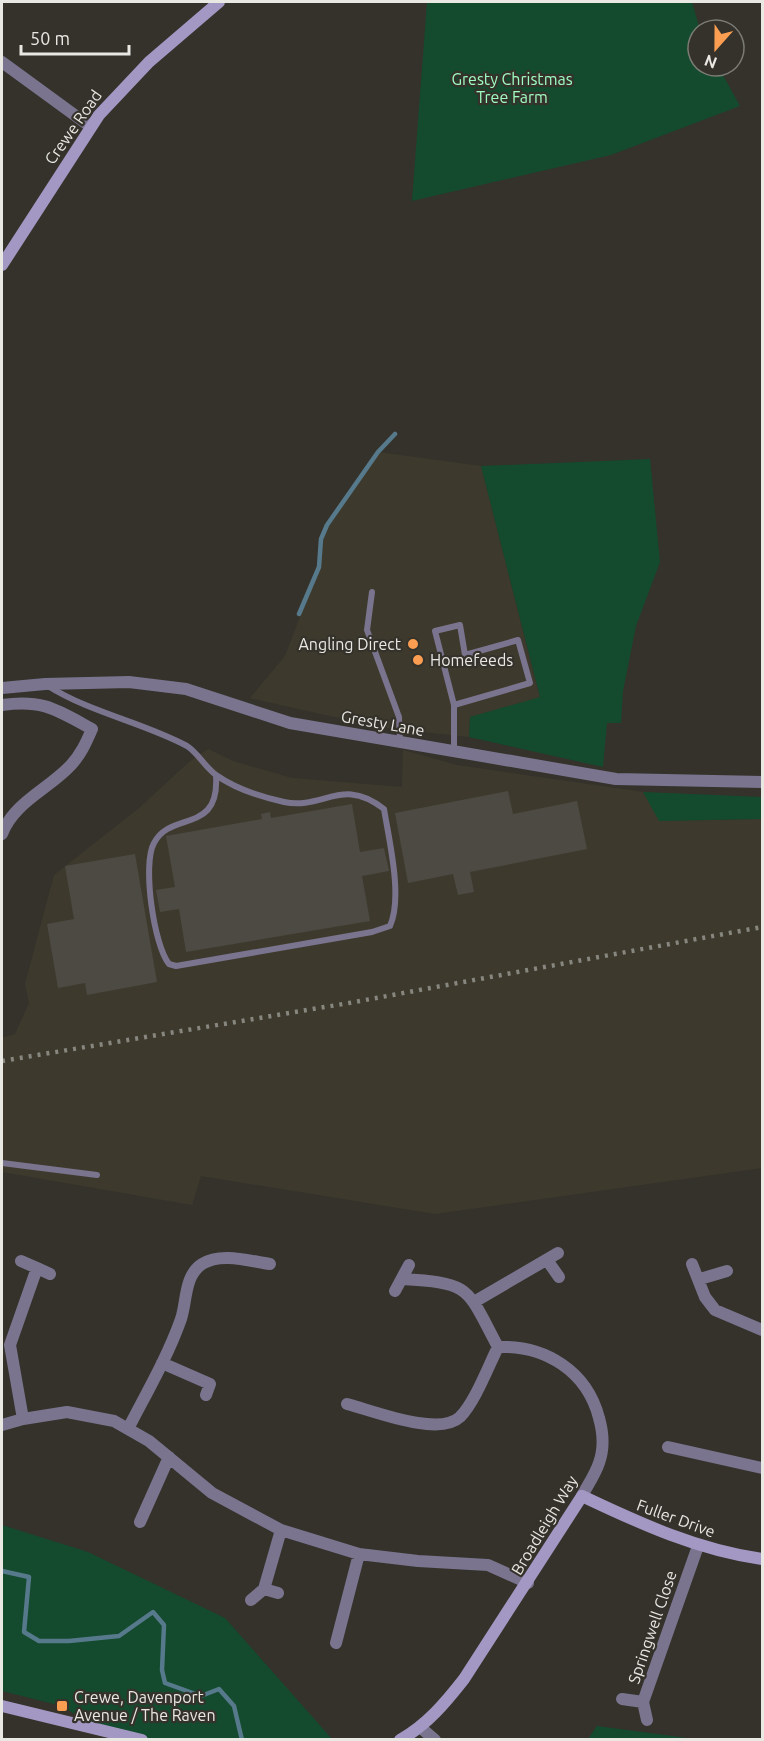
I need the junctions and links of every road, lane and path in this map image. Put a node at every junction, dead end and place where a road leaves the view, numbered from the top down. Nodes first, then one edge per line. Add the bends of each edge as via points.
1 (219, 2) edge
2 (2, 62) edge
3 (91, 127) junction
4 (2, 265) edge
5 (372, 592) dead end
6 (45, 684) junction
7 (2, 687) edge
8 (2, 705) edge
9 (454, 705) junction
10 (400, 743) junction
11 (454, 752) junction
12 (216, 775) junction
13 (762, 782) edge
14 (2, 834) edge
15 (2, 1163) edge
16 (97, 1176) dead end
17 (558, 1253) dead end
18 (547, 1260) junction
19 (21, 1261) dead end
20 (270, 1264) dead end
21 (692, 1264) dead end
22 (409, 1265) dead end
23 (36, 1268) junction
24 (727, 1271) dead end
25 (50, 1274) dead end
26 (559, 1277) dead end
27 (402, 1279) junction
28 (700, 1279) junction
29 (395, 1291) dead end
30 (474, 1302) junction
31 (762, 1330) edge
32 (498, 1347) junction
33 (162, 1363) junction
34 (210, 1384) dead end
35 (347, 1404) dead end
36 (23, 1419) junction
37 (2, 1425) edge
38 (129, 1427) junction
39 (668, 1447) dead end
40 (169, 1458) junction
41 (762, 1468) edge
42 (582, 1496) junction
43 (140, 1522) dead end
44 (281, 1530) junction
45 (698, 1546) junction
46 (359, 1554) junction
47 (762, 1559) edge
48 (528, 1583) junction
49 (264, 1589) junction
50 (278, 1593) dead end
51 (251, 1600) dead end
52 (336, 1643) dead end
53 (622, 1699) dead end
54 (643, 1702) junction
55 (2, 1706) edge
56 (647, 1720) dead end
57 (420, 1726) junction
58 (142, 1740) edge
59 (400, 1740) edge
60 (435, 1740) edge

1 - 3 street, Crewe Road via 149,62
2 - 3 street
3 - 4 street, Crewe Road
5 - 10 lane via 367,630 399,717
6 - 7 street, Gresty Lane
6 - 10 street, Gresty Lane via 129,682 186,689 290,723
6 - 12 lane via 68,698 188,747
8 - 14 street via 27,701 56,709 92,729 83,750 69,767 32,795
9 - 9 lane via 530,683 518,640 465,655 460,625 435,631
9 - 11 lane
10 - 11 street, Gresty Lane
11 - 13 street, Gresty Lane via 616,780
12 - 12 lane via 217,794 210,807 196,819 163,832 153,843 149,886 160,946 169,964 176,966 390,926 394,918 394,875 384,809 372,799 352,793 288,803 259,796
15 - 16 lane
17 - 18 street
18 - 26 street
18 - 30 street
19 - 23 street
20 - 33 street via 221,1258 197,1268 190,1278 181,1318
21 - 28 street
22 - 27 street
23 - 25 street
23 - 36 street via 10,1345
24 - 28 street
27 - 29 street
27 - 30 street via 449,1283 464,1290
28 - 31 street via 705,1297 715,1310
30 - 32 street
32 - 35 street via 465,1410 451,1423 435,1426
32 - 42 street, Broadleigh Way via 527,1348 555,1359 578,1377 593,1400 601,1424 602,1450
33 - 34 street
33 - 38 street
36 - 37 street
36 - 38 street via 74,1413
38 - 40 street
39 - 41 street
40 - 43 street
40 - 44 street via 212,1492
42 - 45 street, Fuller Drive
42 - 48 street, Broadleigh Way
44 - 46 street
44 - 49 street
45 - 47 street, Fuller Drive
45 - 54 street, Springwell Close
46 - 48 street via 488,1564
46 - 52 street
48 - 57 street, Broadleigh Way via 464,1679
49 - 50 street
49 - 51 street
53 - 54 street
54 - 56 street, Springwell Close
55 - 58 street
57 - 59 street, Broadleigh Way
57 - 60 street

